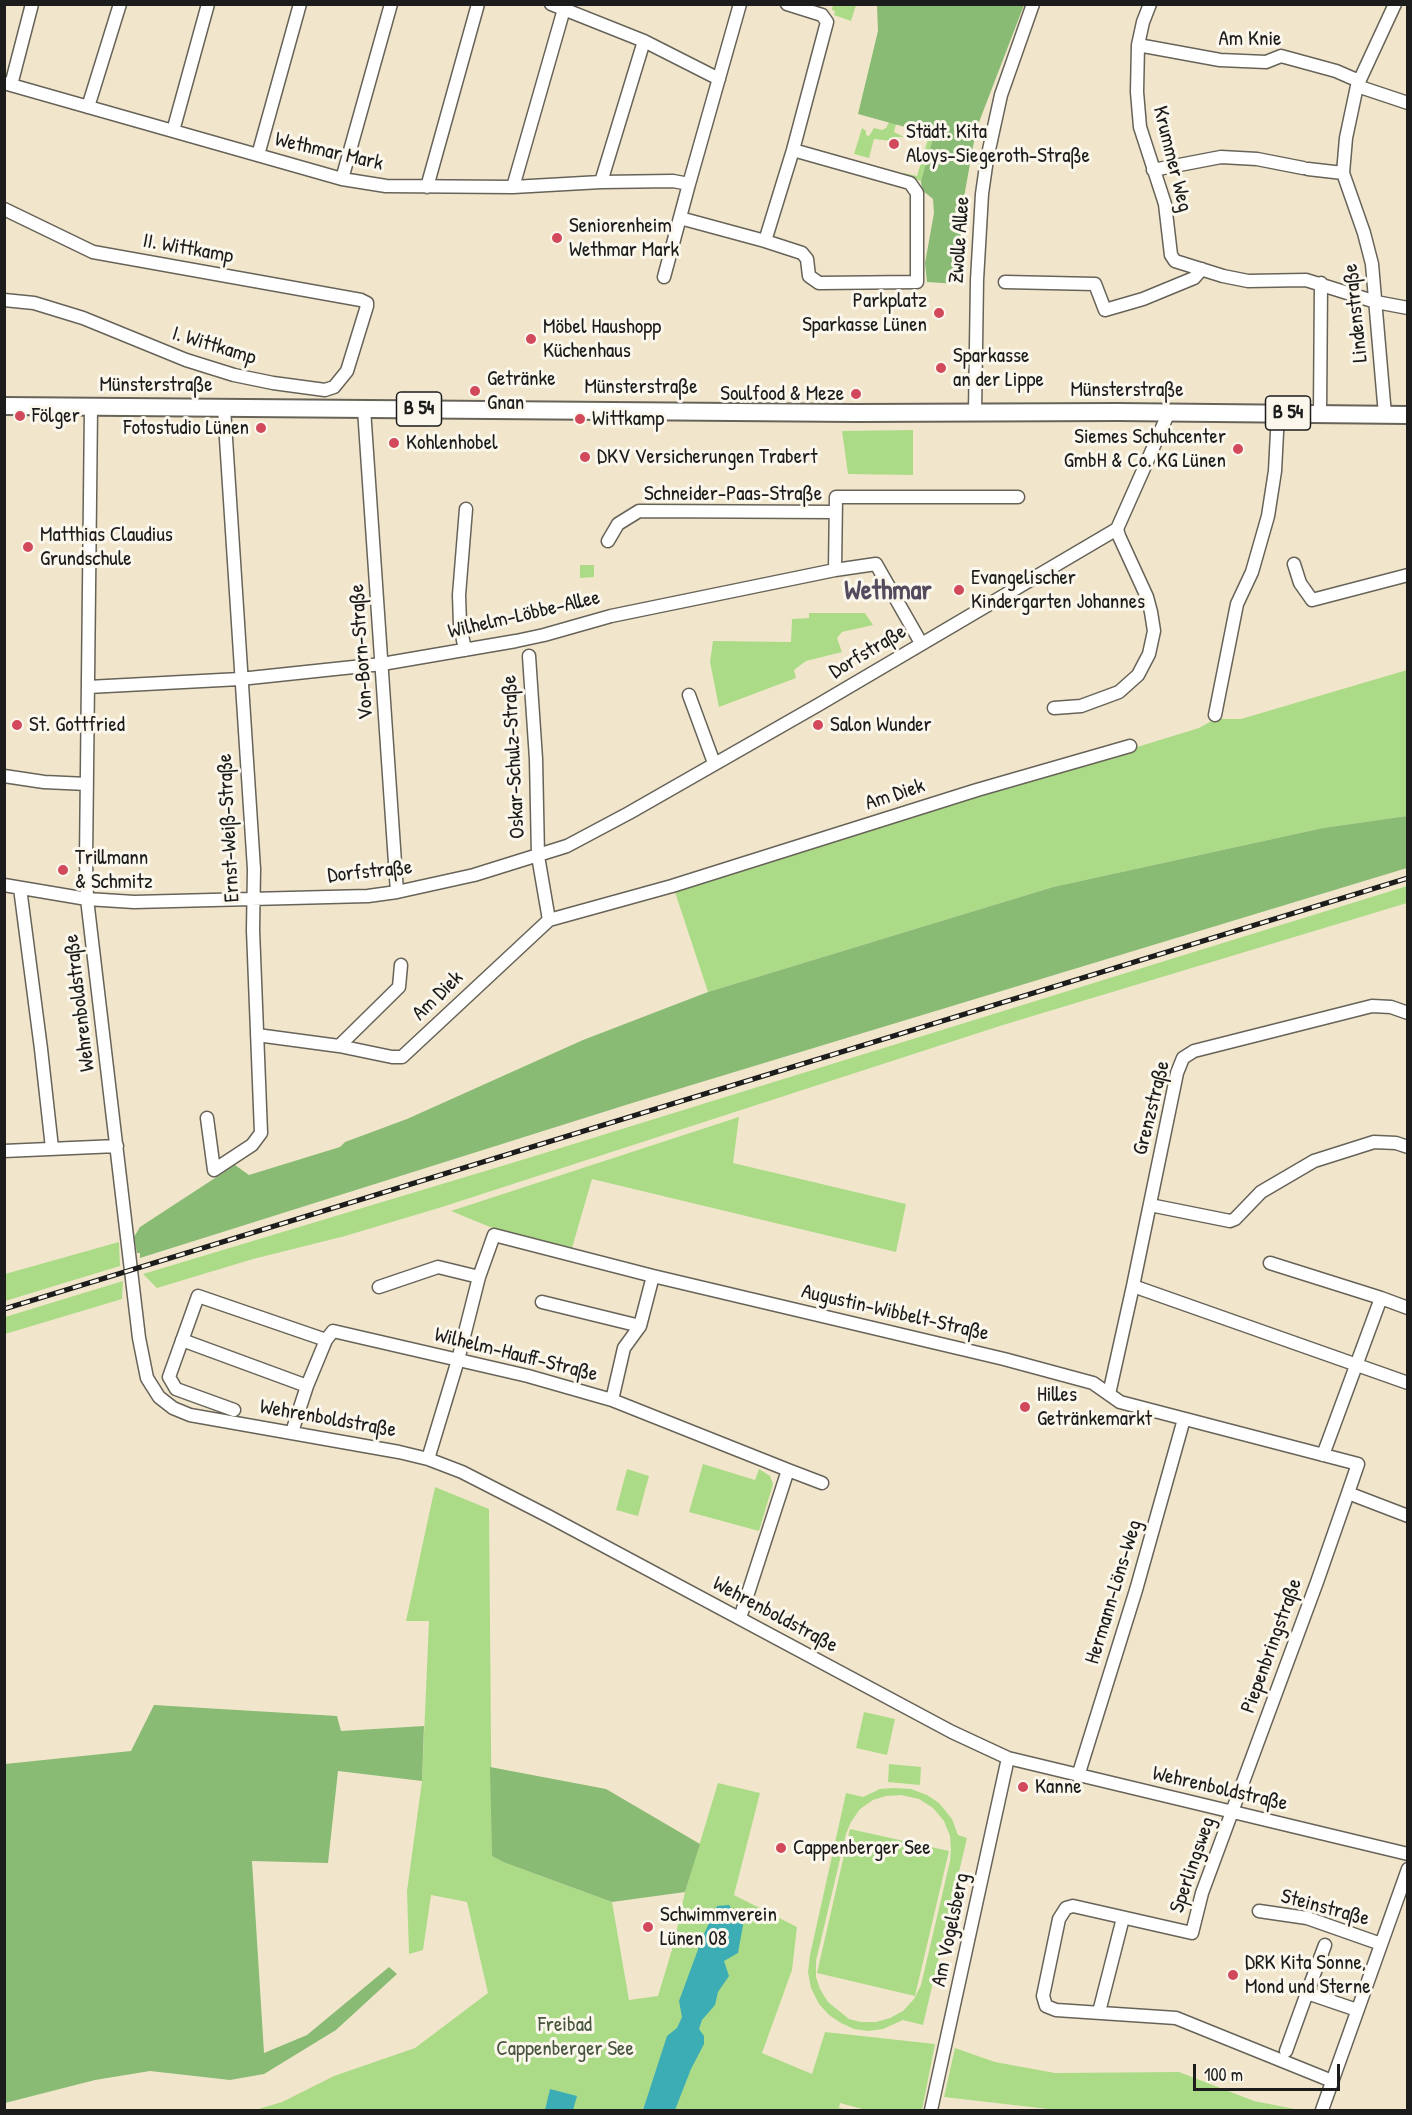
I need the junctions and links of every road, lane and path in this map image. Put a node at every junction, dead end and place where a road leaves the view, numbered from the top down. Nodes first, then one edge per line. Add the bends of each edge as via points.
1 (32, 4) edge
2 (120, 4) edge
3 (208, 4) edge
4 (300, 4) edge
5 (391, 4) edge
6 (478, 4) edge
7 (551, 4) edge
8 (740, 4) edge
9 (787, 4) edge
10 (1033, 4) edge
11 (1150, 4) edge
12 (1395, 4) edge
13 (804, 7) edge
14 (564, 9) junction
15 (644, 41) junction
16 (1138, 45) junction
17 (719, 79) junction
18 (8, 84) edge
19 (1358, 84) junction
20 (1407, 103) edge
21 (88, 107) junction
22 (173, 131) junction
23 (793, 150) junction
24 (258, 155) junction
25 (1153, 170) junction
26 (1343, 173) junction
27 (342, 179) junction
28 (601, 182) junction
29 (689, 184) junction
30 (427, 187) junction
31 (513, 187) junction
32 (4, 209) edge
33 (680, 218) junction
34 (765, 241) junction
35 (1202, 269) junction
36 (664, 277) dead end
37 (1005, 282) dead end
38 (1321, 283) junction
39 (4, 300) edge
40 (1376, 302) junction
41 (1407, 308) edge
42 (366, 309) joint
43 (4, 406) edge
44 (91, 407) junction
45 (224, 408) junction
46 (364, 409) junction
47 (1169, 412) junction
48 (975, 413) junction
49 (1278, 413) junction
50 (1320, 413) junction
51 (1384, 414) junction
52 (1407, 415) edge
53 (1018, 497) dead end
54 (466, 509) dead end
55 (835, 512) junction
56 (1117, 529) junction
57 (609, 541) dead end
58 (1294, 564) dead end
59 (835, 570) junction
60 (1407, 575) edge
61 (921, 643) junction
62 (465, 650) junction
63 (529, 656) dead end
64 (382, 664) junction
65 (240, 679) junction
66 (88, 687) junction
67 (689, 695) dead end
68 (1054, 708) dead end
69 (1215, 715) dead end
70 (1130, 746) dead end
71 (714, 763) junction
72 (4, 776) edge
73 (87, 783) junction
74 (538, 856) junction
75 (4, 885) edge
76 (20, 888) junction
77 (397, 892) junction
78 (87, 898) junction
79 (253, 898) junction
80 (549, 920) junction
81 (401, 965) dead end
82 (1407, 1013) edge
83 (257, 1035) junction
84 (339, 1046) junction
85 (207, 1118) dead end
86 (117, 1146) junction
87 (1407, 1147) edge
88 (52, 1148) junction
89 (4, 1151) edge
90 (1150, 1205) junction
91 (1270, 1263) dead end
92 (653, 1276) junction
93 (479, 1277) junction
94 (1133, 1286) junction
95 (380, 1287) dead end
96 (1381, 1298) junction
97 (542, 1302) dead end
98 (1407, 1308) edge
99 (640, 1326) junction
100 (182, 1340) junction
101 (326, 1340) junction
102 (458, 1360) junction
103 (1355, 1365) junction
104 (1407, 1383) edge
105 (307, 1386) junction
106 (1109, 1394) junction
107 (612, 1400) junction
108 (234, 1410) dead end
109 (1184, 1419) junction
110 (292, 1432) junction
111 (1323, 1455) junction
112 (428, 1459) junction
113 (788, 1470) junction
114 (822, 1483) dead end
115 (1348, 1493) junction
116 (1407, 1516) edge
117 (740, 1618) junction
118 (1008, 1758) junction
119 (1078, 1776) junction
120 (1232, 1812) junction
121 (1407, 1854) edge
122 (1407, 1869) edge
123 (1259, 1911) dead end
124 (1123, 1918) junction
125 (1381, 1944) junction
126 (1325, 1945) dead end
127 (1307, 1993) junction
128 (1357, 2010) junction
129 (1099, 2012) junction
130 (1286, 2051) dead end
131 (1332, 2081) junction
132 (931, 2110) edge
133 (1322, 2110) edge

1 - 18 street
2 - 21 street
3 - 22 street
4 - 24 street
5 - 27 street
6 - 30 street
7 - 14 street
8 - 17 street
9 - 13 street
10 - 48 street, Zwolle Allee via 1001,95 987,159 977,280
11 - 16 street, Krummer Weg
12 - 19 street, Lindenstraße
13 - 23 street via 828,22
14 - 15 street
14 - 31 street
15 - 17 street
15 - 28 street
16 - 19 street, Am Knie via 1220,60 1266,62 1281,56 1336,71
16 - 25 street, Krummer Weg via 1140,127
17 - 29 street
18 - 21 street, Wethmar Mark
19 - 20 street, Am Knie
19 - 26 street, Lindenstraße
21 - 22 street, Wethmar Mark
22 - 24 street, Wethmar Mark
23 - 34 street
23 - 34 street via 910,183 917,193 916,282 819,283 809,276 807,259 802,253
24 - 27 street, Wethmar Mark
25 - 26 street via 1221,157
25 - 35 street, Krummer Weg via 1165,204 1171,255 1175,261
26 - 40 street, Lindenstraße via 1367,243
27 - 30 street, Wethmar Mark
28 - 29 street, Wethmar Mark
28 - 31 street, Wethmar Mark
29 - 33 street
30 - 31 street, Wethmar Mark
32 - 42 street, II. Wittkamp via 93,252 361,300 367,303
33 - 34 street
33 - 36 street
35 - 37 street via 1194,278 1105,310 1095,284
35 - 38 street via 1248,281
38 - 40 street
38 - 50 street
39 - 42 street, I. Wittkamp via 34,303 83,318 234,375 325,390 334,387 347,370
40 - 41 street
40 - 51 street, Lindenstraße
43 - 44 main road, Münsterstraße / B 54
44 - 45 main road, Münsterstraße / B 54
44 - 66 street, Wehrenboldstraße
45 - 46 main road, Münsterstraße / B 54
45 - 65 street, Ernst-Weiß-Straße
46 - 48 main road, Münsterstraße / B 54
46 - 64 street, Von-Born-Straße
47 - 48 main road, Münsterstraße / B 54
47 - 49 main road, Münsterstraße / B 54
47 - 56 street
49 - 50 main road, Münsterstraße / B 54
49 - 69 street via 1275,471 1263,540 1235,612
50 - 51 main road, Münsterstraße / B 54
51 - 52 main road, Münsterstraße / B 54
53 - 55 street, Schneider-Paas-Straße via 836,497
54 - 62 street via 459,595
55 - 57 street, Schneider-Paas-Straße via 639,511 618,524
55 - 59 street, Schneider-Paas-Straße
56 - 61 street, Dorfstraße
56 - 68 street via 1151,612 1154,631 1149,654 1138,675 1119,692 1088,704
58 - 60 street via 1300,583 1312,600
59 - 61 street, Wilhelm-Löbbe-Allee via 876,564
59 - 62 street, Wilhelm-Löbbe-Allee
61 - 71 street, Dorfstraße
62 - 64 street, Wilhelm-Löbbe-Allee
63 - 74 street, Oskar-Schulz-Straße
64 - 65 street, Wilhelm-Löbbe-Allee
64 - 77 street, Von-Born-Straße
65 - 66 street, Wilhelm-Löbbe-Allee
65 - 79 street, Ernst-Weiß-Straße
66 - 73 street, Wehrenboldstraße
67 - 71 street
70 - 80 street, Am Diek
71 - 74 street, Dorfstraße via 603,828
72 - 73 street
73 - 78 street, Wehrenboldstraße
74 - 77 street, Dorfstraße
74 - 80 street, Oskar-Schulz-Straße
75 - 76 street, Dorfstraße
76 - 78 street, Dorfstraße
76 - 88 street
77 - 79 street, Dorfstraße
78 - 79 street, Dorfstraße via 181,902
78 - 86 street, Wehrenboldstraße
79 - 83 street, Ernst-Weiß-Straße
80 - 84 street, Am Diek via 402,1057
81 - 84 street, Am Diek via 399,987
82 - 90 street, Grenzstraße via 1372,1006 1194,1051 1183,1058
83 - 84 street, Am Diek
83 - 85 street, Ernst-Weiß-Straße via 261,1133 252,1145 214,1170
86 - 88 street
86 - 110 street, Wehrenboldstraße via 142,1357 152,1389 173,1408 190,1415
87 - 90 street via 1374,1142 1314,1161 1261,1192 1230,1221
88 - 89 street
90 - 94 street, Grenzstraße
91 - 96 street
92 - 93 street, Augustin-Wibbelt-Straße via 494,1235
92 - 99 street
92 - 106 street, Augustin-Wibbelt-Straße via 1004,1359 1093,1383
93 - 95 street via 438,1267
93 - 102 street, Augustin-Wibbelt-Straße
94 - 103 street
94 - 106 street, Grenzstraße
96 - 98 street
96 - 103 street
97 - 99 street
99 - 107 street via 624,1348
100 - 101 street via 198,1296
100 - 105 street
100 - 108 street via 170,1377 176,1389
101 - 102 street, Wilhelm-Hauff-Straße via 333,1330
101 - 105 street
102 - 107 street, Wilhelm-Hauff-Straße
102 - 112 street, Augustin-Wibbelt-Straße
103 - 104 street
103 - 111 street
105 - 110 street
106 - 109 street, Augustin-Wibbelt-Straße via 1120,1402
107 - 113 street, Wilhelm-Hauff-Straße
109 - 111 street, Augustin-Wibbelt-Straße
109 - 119 street, Hermann-Löns-Weg
110 - 112 street, Wehrenboldstraße
111 - 115 street, Augustin-Wibbelt-Straße via 1358,1464
112 - 117 street, Wehrenboldstraße via 500,1490
113 - 114 street, Wilhelm-Hauff-Straße
113 - 117 street
115 - 116 street
115 - 120 street, Piepenbringstraße
117 - 118 street, Wehrenboldstraße
118 - 119 street, Wehrenboldstraße
118 - 132 street, Am Vogelsberg
119 - 120 street, Wehrenboldstraße
120 - 121 street, Wehrenboldstraße
120 - 124 street, Sperlingsweg via 1202,1893 1192,1933
122 - 125 street, Steinstraße
123 - 125 street, Steinstraße via 1307,1918
124 - 129 street
124 - 129 street, Sperlingsweg via 1073,1906 1063,1910 1059,1919 1044,2003 1056,2010
125 - 128 street, Steinstraße
126 - 127 street, Steinstraße
127 - 128 street
127 - 130 street, Steinstraße
128 - 131 street, Steinstraße
129 - 131 street, Sperlingsweg via 1176,2018
131 - 133 street, Steinstraße

